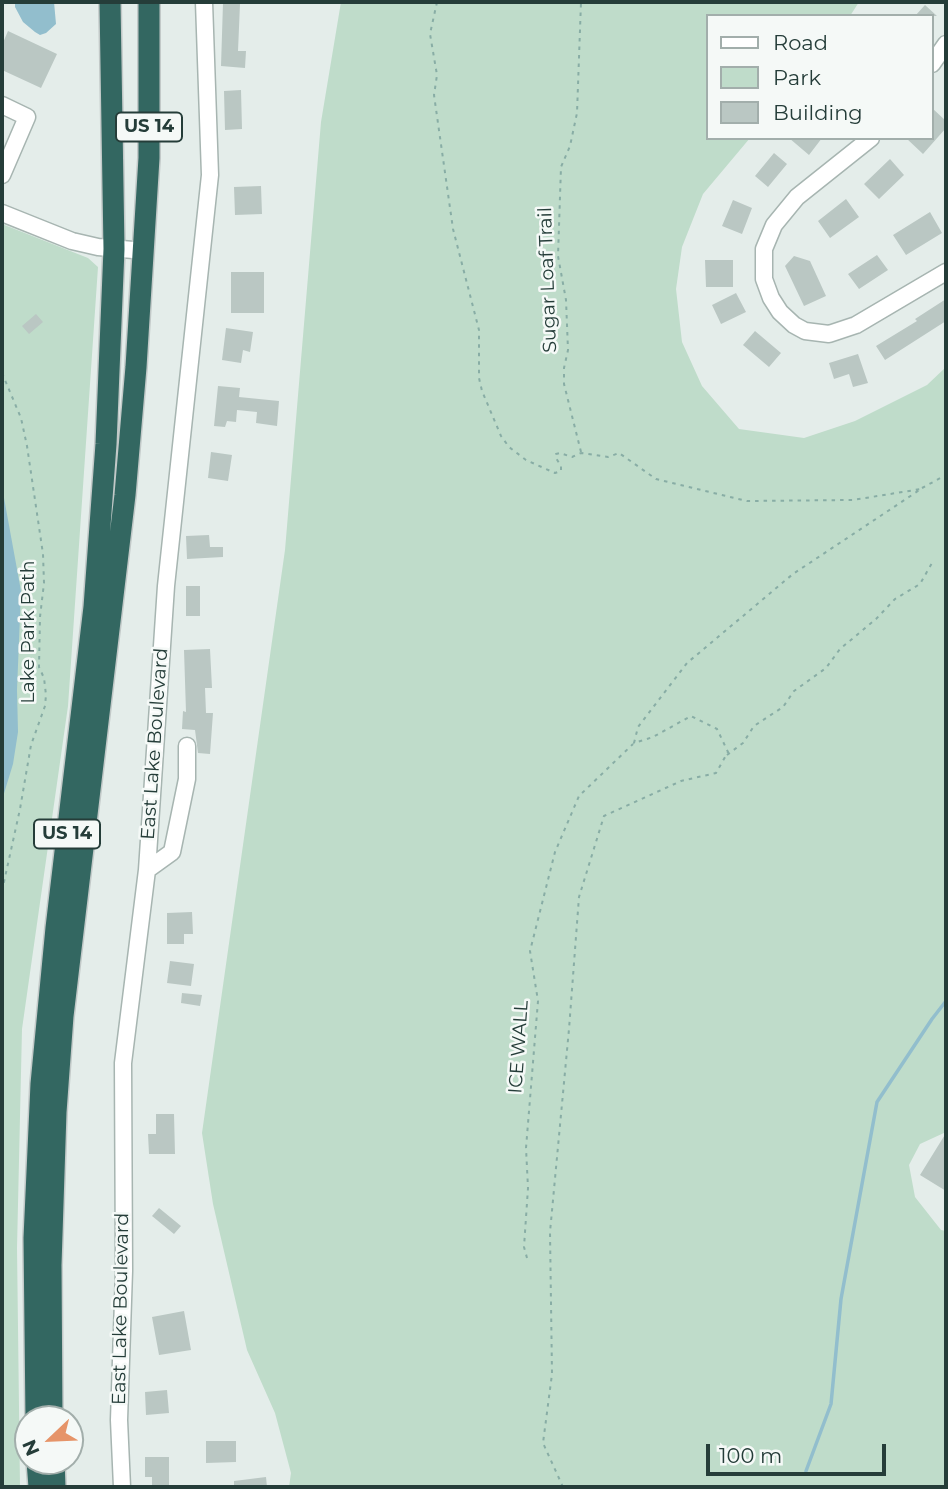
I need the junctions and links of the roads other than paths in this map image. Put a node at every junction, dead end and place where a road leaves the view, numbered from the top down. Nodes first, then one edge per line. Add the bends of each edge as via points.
1 (110, 2) edge
2 (149, 2) edge
3 (204, 2) edge
4 (946, 44) edge
5 (934, 61) edge
6 (2, 105) edge
7 (868, 140) edge
8 (2, 175) edge
9 (2, 213) edge
10 (114, 249) junction
11 (145, 251) junction
12 (946, 272) edge
13 (187, 746) dead end
14 (147, 870) junction
15 (36, 1405) edge
16 (52, 1405) edge
17 (122, 1487) edge

1 - 10 highway, US 14
2 - 11 highway, US 14
3 - 14 street, East Lake Boulevard via 210,175 166,586
4 - 5 street
6 - 8 street via 27,117
7 - 12 street via 797,197 774,225 764,249 764,279 776,305 794,325 829,334 856,325
9 - 10 street via 72,242
10 - 11 street
10 - 15 highway, US 14 via 99,560 41,1084 34,1238
11 - 16 highway, US 14 via 125,495 58,1072
13 - 14 street via 187,779 172,852
14 - 17 street, East Lake Boulevard via 123,1063

